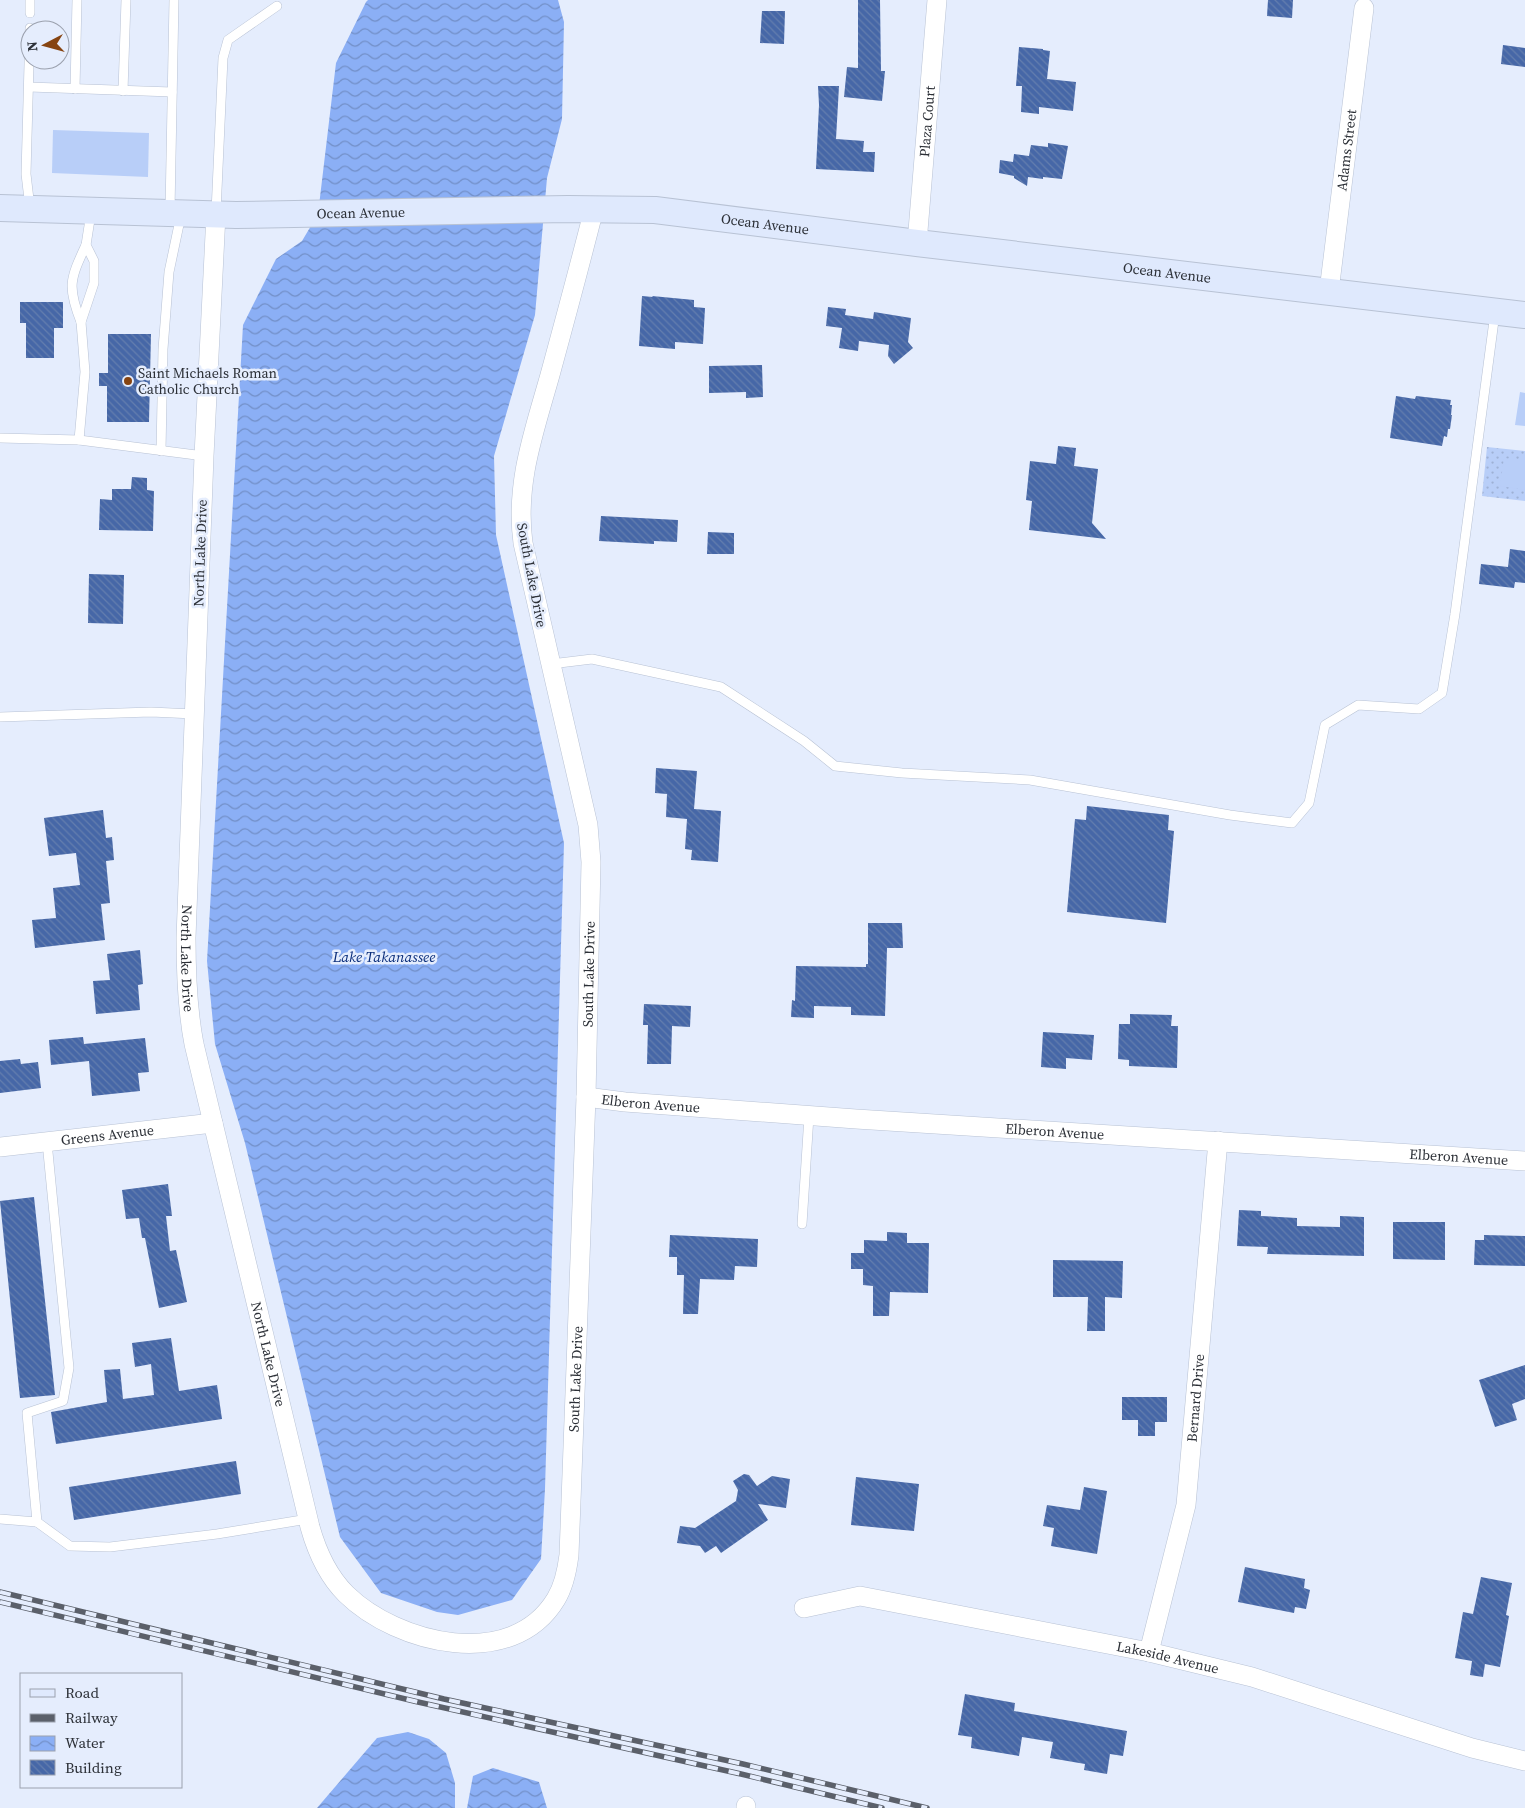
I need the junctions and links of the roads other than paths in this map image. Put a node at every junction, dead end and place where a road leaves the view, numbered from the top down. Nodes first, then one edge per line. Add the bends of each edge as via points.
1 (30, 0) edge
2 (77, 0) edge
3 (126, 0) edge
4 (174, 0) edge
5 (937, 0) edge
6 (277, 6) dead end
7 (1364, 8) dead end
8 (30, 13) dead end
9 (29, 70) edge
10 (29, 88) junction
11 (75, 89) junction
12 (123, 91) junction
13 (172, 92) junction
14 (0, 208) edge
15 (30, 209) junction
16 (594, 209) junction
17 (92, 211) junction
18 (175, 213) junction
19 (216, 214) junction
20 (917, 243) junction
21 (86, 246) junction
22 (1329, 291) junction
23 (1495, 311) junction
24 (1525, 315) edge
25 (81, 322) junction
26 (5, 438) edge
27 (79, 440) junction
28 (161, 451) junction
29 (204, 456) junction
30 (551, 664) junction
31 (194, 714) junction
32 (0, 717) edge
33 (586, 1097) junction
34 (809, 1116) junction
35 (213, 1124) junction
36 (1218, 1141) junction
37 (47, 1142) junction
38 (0, 1147) edge
39 (1525, 1161) edge
40 (802, 1224) dead end
41 (0, 1519) edge
42 (308, 1519) junction
43 (37, 1522) junction
44 (804, 1608) dead end
45 (419, 1634) joint
46 (1149, 1652) junction
47 (1525, 1760) edge

1 - 8 lane
2 - 11 lane
3 - 12 lane
4 - 13 lane
5 - 20 street, Plaza Court
6 - 19 lane via 228,40 224,58
7 - 22 street, Adams Street
9 - 10 lane
10 - 11 lane
10 - 15 lane via 26,174
11 - 12 lane
12 - 13 lane
13 - 18 lane
14 - 15 street, Ocean Avenue
15 - 17 street, Ocean Avenue
16 - 19 street, Ocean Avenue
16 - 20 street, Ocean Avenue via 655,210
16 - 30 street, South Lake Drive via 529,452 520,500 523,543
17 - 18 street, Ocean Avenue
17 - 21 lane
18 - 19 street, Ocean Avenue
18 - 28 lane via 163,349
19 - 29 street, North Lake Drive
20 - 22 street, Ocean Avenue
21 - 25 lane via 94,261 94,283
21 - 25 lane via 72,279 73,302
22 - 23 street, Ocean Avenue
23 - 24 street, Ocean Avenue
23 - 30 lane via 1442,693 1419,708 1358,705 1325,725 1309,803 1292,823 1030,780 835,766 804,741 721,687 592,659
25 - 27 lane via 85,372
26 - 27 lane
27 - 28 lane
28 - 29 lane
29 - 31 street, North Lake Drive
30 - 33 street, South Lake Drive via 588,826 591,862
31 - 32 lane via 151,712
31 - 35 street, North Lake Drive via 186,993
33 - 34 street, Elberon Avenue
33 - 45 street, South Lake Drive via 566,1577 548,1609 529,1627 512,1636 467,1644 444,1642
34 - 36 street, Elberon Avenue
34 - 40 lane
35 - 37 street, Greens Avenue
35 - 42 street, North Lake Drive
36 - 39 street, Elberon Avenue
36 - 46 street, Bernard Drive via 1186,1505
37 - 38 street, Greens Avenue
37 - 43 lane via 69,1368 63,1401 27,1412
41 - 43 lane
42 - 43 lane via 110,1547 70,1546
42 - 45 street, North Lake Drive via 321,1558 346,1593 379,1619
44 - 46 street, Lakeside Avenue via 860,1596
46 - 47 street, Lakeside Avenue via 1252,1677 1472,1748

